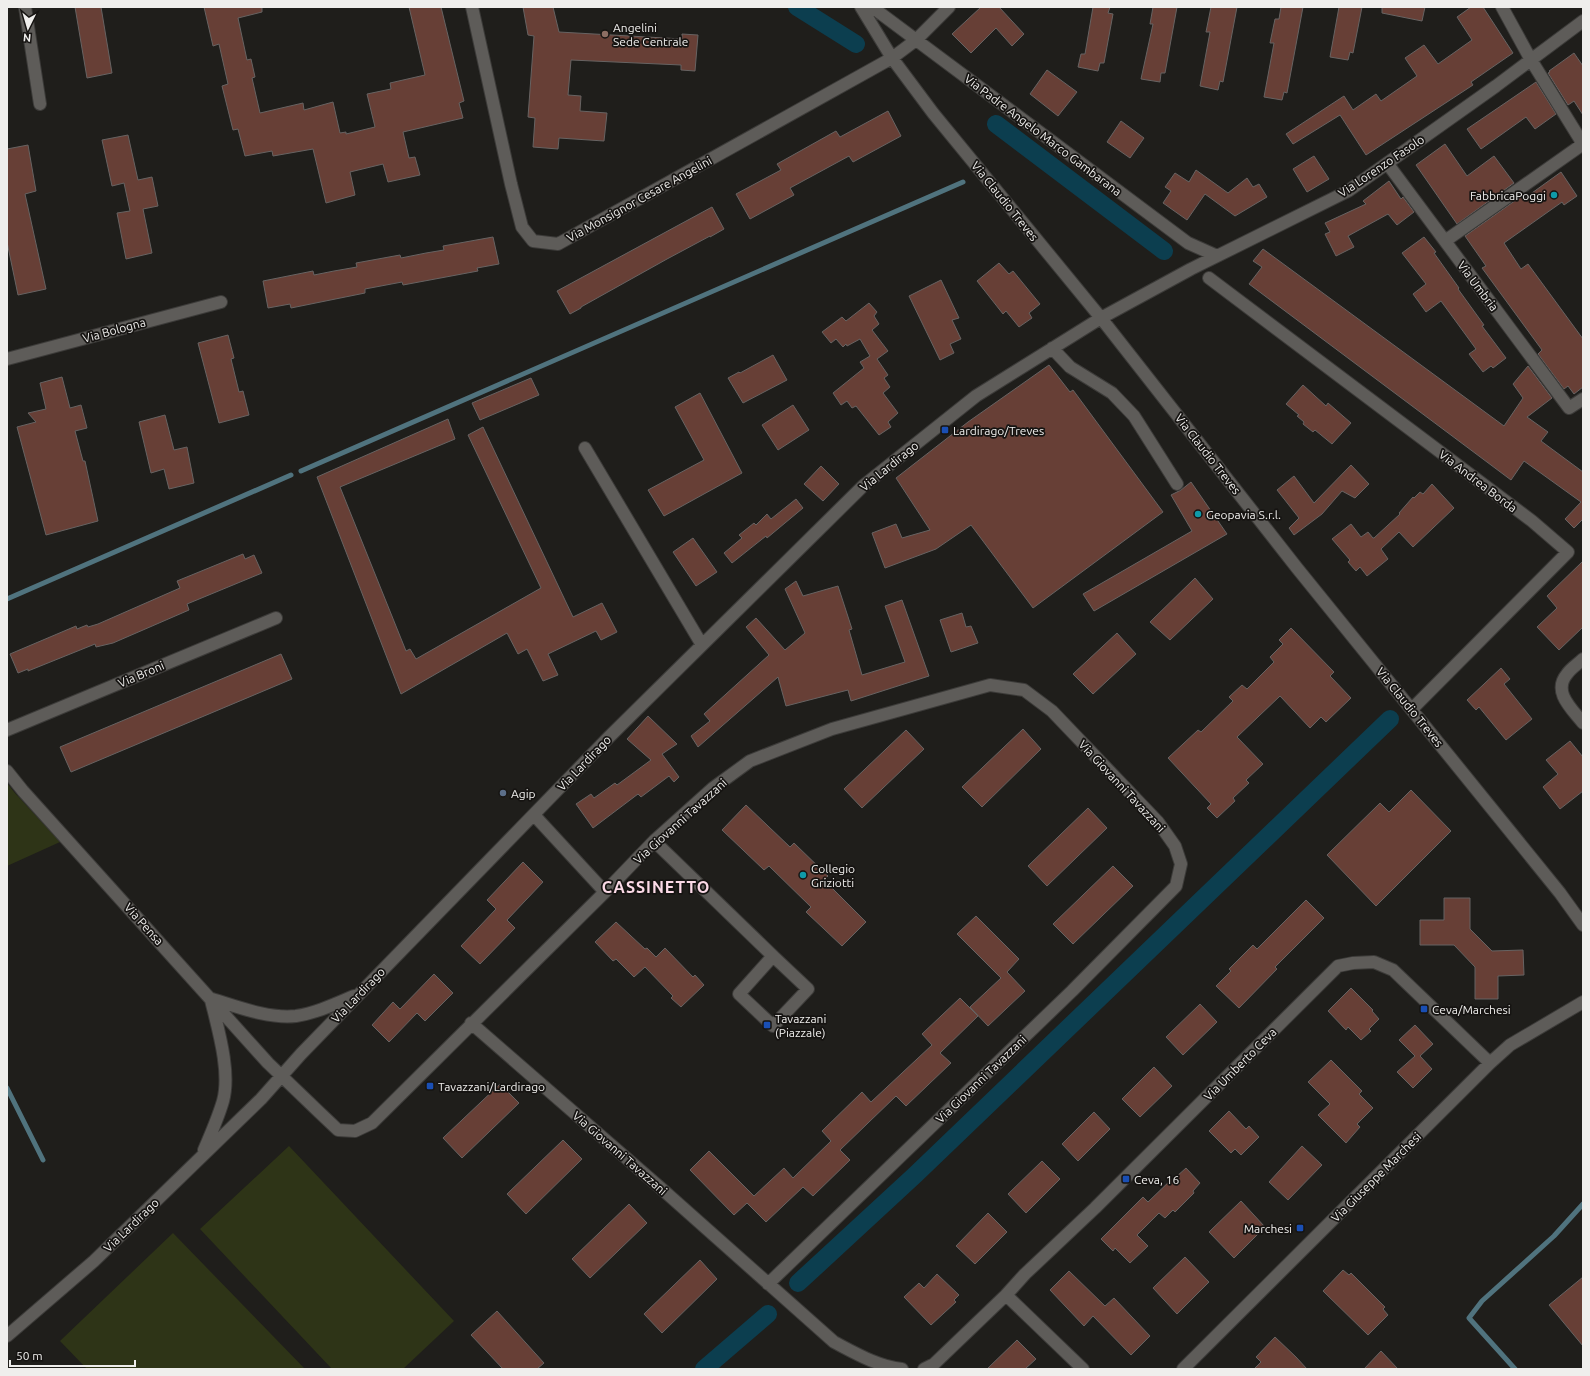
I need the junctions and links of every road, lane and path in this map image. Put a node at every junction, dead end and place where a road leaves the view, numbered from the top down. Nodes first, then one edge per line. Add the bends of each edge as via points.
1 (25, 7) edge
2 (472, 7) edge
3 (861, 7) edge
4 (872, 7) edge
5 (949, 7) edge
6 (1502, 7) edge
7 (1583, 21) edge
8 (916, 40) junction
9 (892, 58) junction
10 (1531, 60) junction
11 (40, 104) dead end
12 (1583, 144) edge
13 (1387, 163) junction
14 (1445, 241) junction
15 (1217, 256) junction
16 (1209, 278) dead end
17 (221, 302) dead end
18 (1101, 318) junction
19 (1052, 348) junction
20 (7, 359) edge
21 (1583, 399) edge
22 (585, 448) dead end
23 (1177, 484) dead end
24 (276, 618) dead end
25 (702, 645) junction
26 (1583, 659) edge
27 (1412, 710) junction
28 (1583, 723) edge
29 (7, 730) edge
30 (7, 771) edge
31 (534, 815) junction
32 (654, 841) junction
33 (606, 892) junction
34 (1583, 925) edge
35 (774, 956) junction
36 (359, 994) junction
37 (211, 999) junction
38 (1583, 1002) edge
39 (472, 1024) junction
40 (1490, 1063) junction
41 (282, 1076) junction
42 (201, 1157) junction
43 (768, 1284) junction
44 (1006, 1296) junction
45 (7, 1336) edge
46 (902, 1369) edge
47 (924, 1369) edge
48 (1083, 1369) edge
49 (1183, 1369) edge

1 - 11 street
2 - 9 street, Via Monsignor Cesare Angelini via 522,227 533,242 558,244
3 - 9 street
4 - 8 street, Via Padre Angelo Marco Gambarana
5 - 8 street, Via Monsignor Cesare Angelini
6 - 10 street
7 - 10 street, Via Lorenzo Fasolo
8 - 9 street, Via Monsignor Cesare Angelini
8 - 15 street, Via Padre Angelo Marco Gambarana via 1188,243
9 - 18 street, Via Claudio Treves via 933,113
10 - 12 street
10 - 13 street, Via Lorenzo Fasolo
12 - 14 street
13 - 14 street, Via Umbria
13 - 15 street, Via Lorenzo Fasolo via 1348,191
14 - 21 street, Via Umbria via 1569,408
15 - 18 street, Via Lorenzo Fasolo
16 - 27 street, Via Andrea Borda via 1532,521 1568,552
17 - 20 street, Via Bologna
18 - 19 street, Via Lardirago
18 - 27 street, Via Claudio Treves
19 - 23 street via 1070,367 1112,393 1134,416
19 - 25 street, Via Lardirago via 976,396 863,486
22 - 25 street
24 - 29 street, Via Broni
25 - 31 street, Via Lardirago
26 - 28 street via 1566,674 1561,685 1562,696
27 - 34 street, Via Claudio Treves
30 - 37 street, Via Pensa
31 - 33 street
31 - 36 street, Via Lardirago
32 - 33 street, Via Giovanni Tavazzani
32 - 35 street
32 - 43 street, Via Giovanni Tavazzani via 713,788 750,762 832,729 990,685 1024,690 1052,711 1158,822 1175,846 1181,864 1176,886 1072,991
33 - 39 street, Via Giovanni Tavazzani
35 - 35 street via 739,994 773,1026 808,990
36 - 37 street via 325,1009 295,1016 263,1014
36 - 41 street, Via Lardirago
37 - 41 street, Via Pensa
37 - 42 street via 225,1066 223,1100
38 - 40 street, Via Giuseppe Marchesi via 1510,1045
39 - 41 street, Via Giovanni Tavazzani via 372,1123 355,1132 338,1130
39 - 43 street, Via Giovanni Tavazzani
40 - 44 street, Via Umberto Ceva via 1393,970 1374,962 1338,966
40 - 49 street, Via Giuseppe Marchesi
41 - 42 street, Via Lardirago
42 - 45 street, Via Lardirago via 94,1261
43 - 46 street, Via Giovanni Tavazzani via 834,1342 866,1358
44 - 47 street via 934,1364
44 - 48 street

